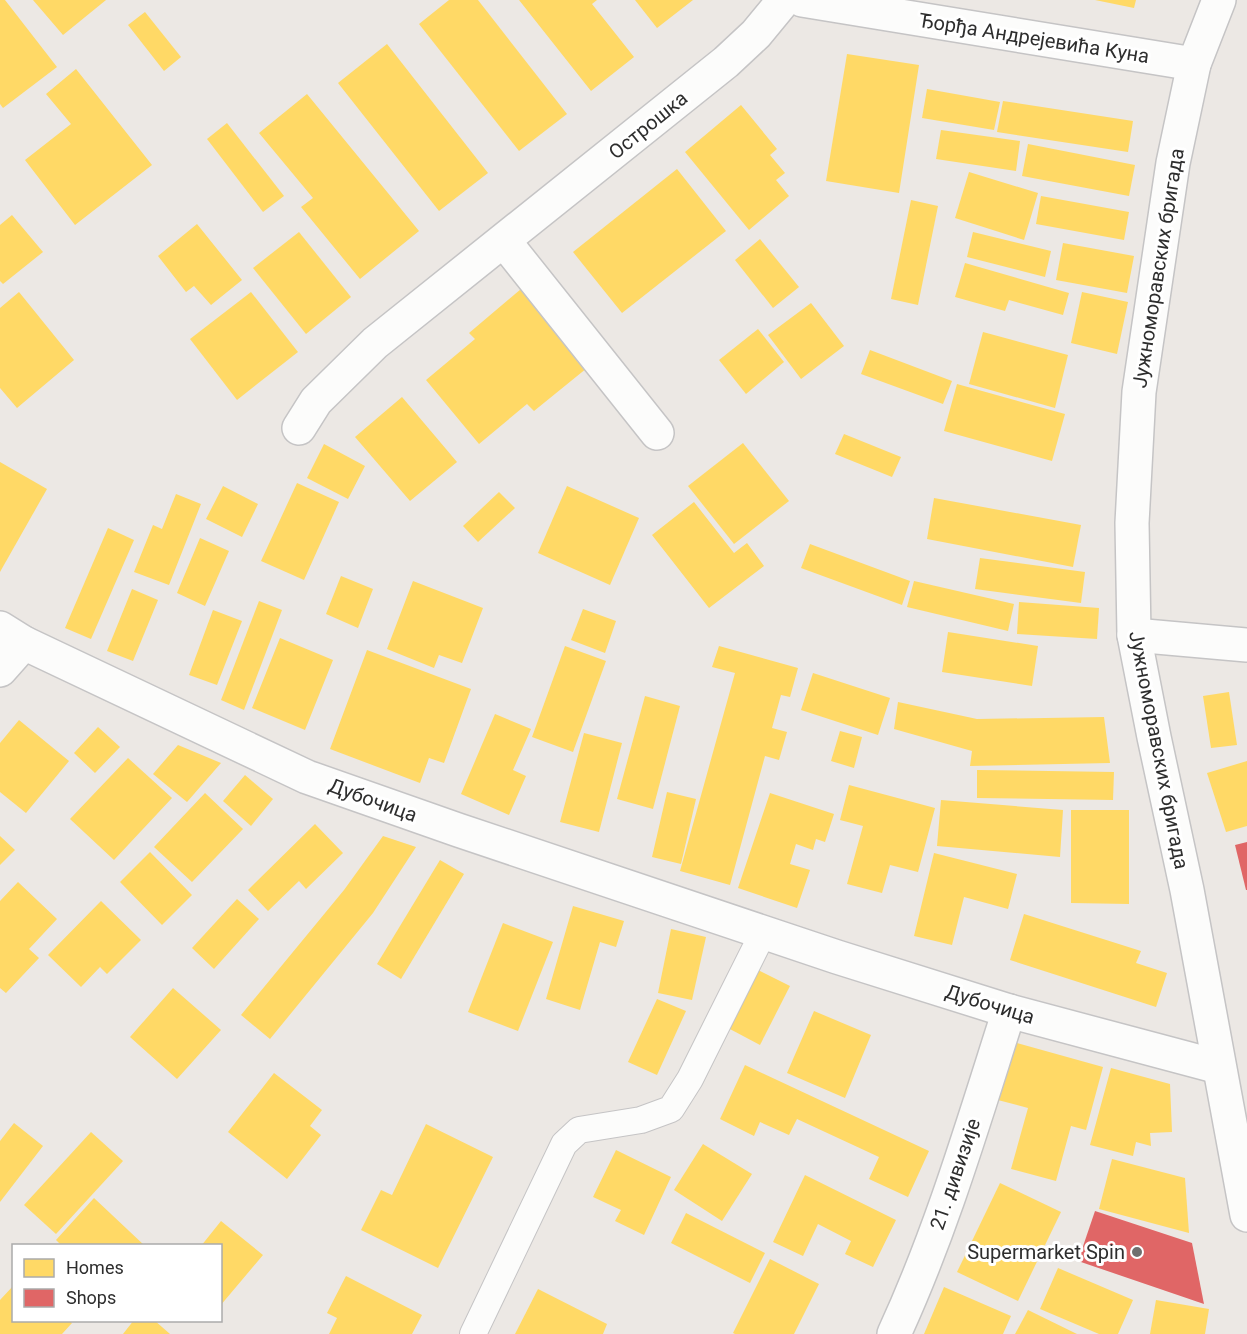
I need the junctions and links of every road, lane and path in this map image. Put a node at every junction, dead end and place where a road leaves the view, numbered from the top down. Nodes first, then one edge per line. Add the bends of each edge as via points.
1 (784, 0) edge
2 (802, 0) edge
3 (1219, 0) edge
4 (1194, 64) junction
5 (504, 241) junction
6 (299, 428) dead end
7 (657, 433) dead end
8 (12, 635) edge
9 (1134, 635) junction
10 (1247, 645) edge
11 (0, 670) edge
12 (763, 933) junction
13 (1009, 1011) junction
14 (1219, 1067) junction
15 (1247, 1215) edge
16 (473, 1334) edge
17 (894, 1334) edge

1 - 5 street, Острошка via 726,62
2 - 4 street, Ђорђа Андрејевића Куна
3 - 4 street, Јужноморавских бригада
4 - 9 street, Јужноморавских бригада via 1173,163 1139,392 1132,524
5 - 6 street, Острошка via 375,344 316,401
5 - 7 street
8 - 11 street
8 - 12 street, Дубочица via 308,777
9 - 10 street
9 - 14 street, Јужноморавских бригада
12 - 13 street, Дубочица
12 - 16 lane via 671,1109 641,1120 579,1130 564,1144
13 - 14 street, Дубочица
13 - 17 street, 21. дивизије via 954,1184
14 - 15 street, Јужноморавских бригада

